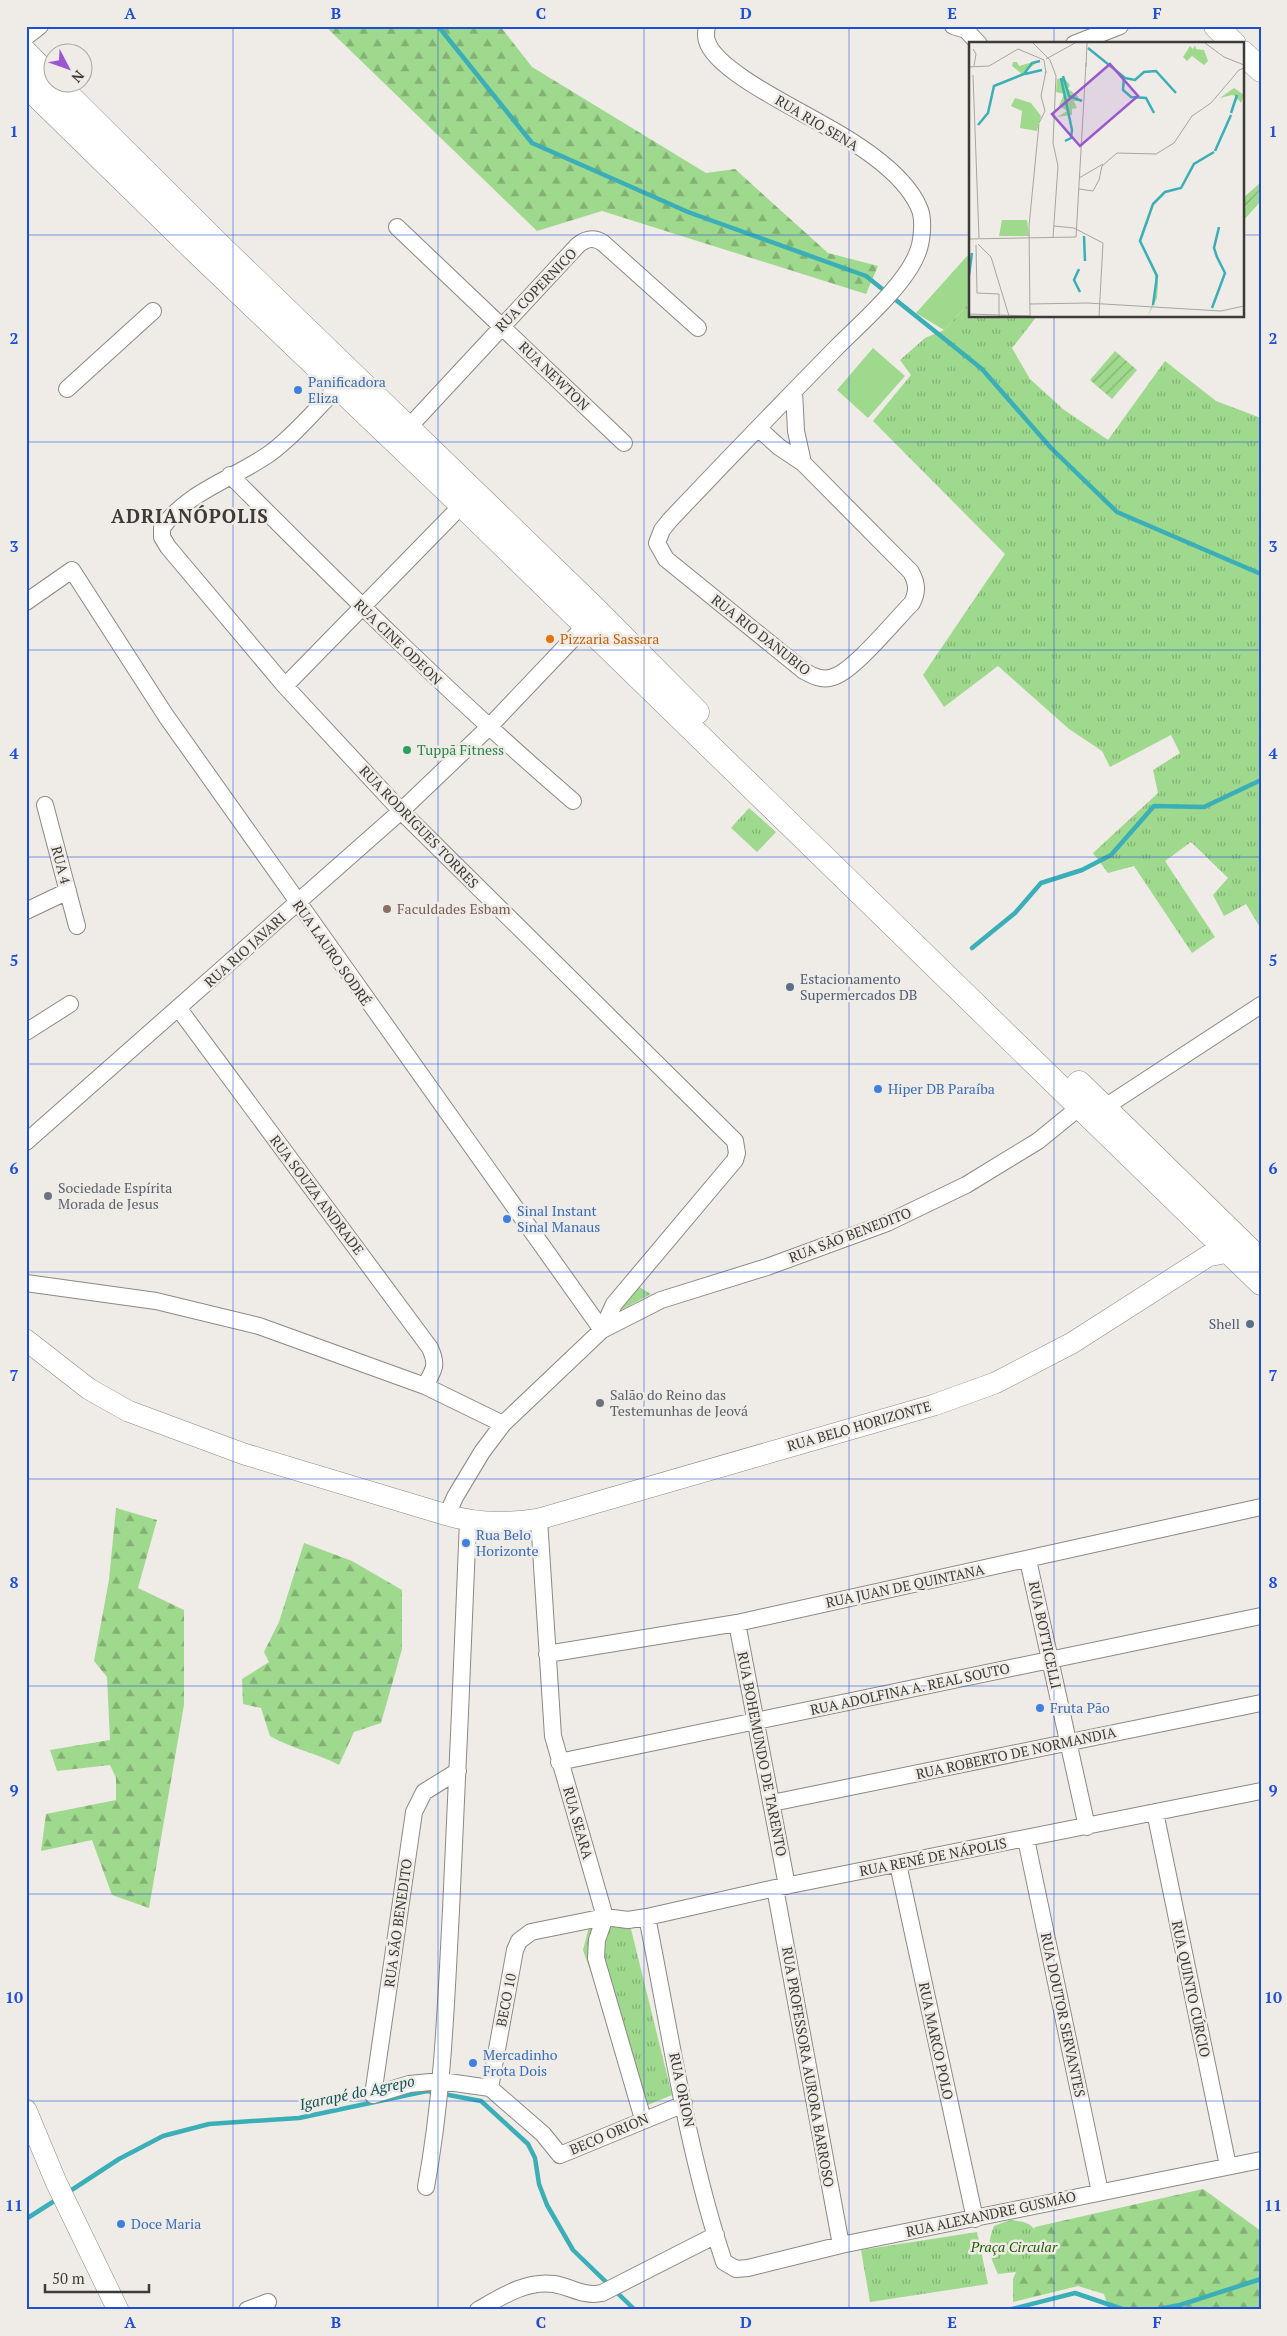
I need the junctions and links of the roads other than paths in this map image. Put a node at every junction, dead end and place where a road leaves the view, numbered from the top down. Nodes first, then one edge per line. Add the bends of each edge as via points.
1 (40, 26) edge
2 (707, 26) edge
3 (1120, 26) edge
4 (1216, 26) edge
5 (966, 28) edge
6 (26, 38) edge
7 (977, 42) edge
8 (1079, 42) edge
9 (1232, 42) edge
10 (26, 53) edge
11 (1244, 54) edge
12 (42, 70) edge
13 (1261, 70) edge
14 (26, 85) edge
15 (66, 92) edge
16 (397, 227) dead end
17 (900, 281) joint
18 (153, 312) dead end
19 (502, 326) junction
20 (698, 328) dead end
21 (338, 386) junction
22 (68, 389) dead end
23 (794, 391) junction
24 (408, 428) junction
25 (758, 428) junction
26 (624, 443) dead end
27 (802, 463) junction
28 (230, 475) junction
29 (462, 505) junction
30 (26, 602) edge
31 (362, 607) junction
32 (585, 626) junction
33 (284, 686) junction
34 (488, 728) junction
35 (573, 801) dead end
36 (45, 805) dead end
37 (401, 811) junction
38 (68, 891) junction
39 (297, 903) junction
40 (26, 911) edge
41 (77, 926) dead end
42 (70, 1004) dead end
43 (1261, 1005) edge
44 (179, 1009) junction
45 (26, 1032) edge
46 (1081, 1106) junction
47 (1105, 1107) junction
48 (26, 1142) edge
49 (1207, 1231) junction
50 (1228, 1252) junction
51 (1261, 1261) edge
52 (1172, 1280) junction
53 (26, 1283) edge
54 (1261, 1284) edge
55 (602, 1330) junction
56 (26, 1340) edge
57 (425, 1386) junction
58 (503, 1424) junction
59 (1261, 1507) edge
60 (447, 1516) junction
61 (539, 1519) junction
62 (468, 1521) junction
63 (1028, 1560) junction
64 (1261, 1616) edge
65 (737, 1623) junction
66 (547, 1654) junction
67 (1049, 1658) junction
68 (1261, 1703) edge
69 (756, 1722) junction
70 (1069, 1741) junction
71 (559, 1762) junction
72 (458, 1771) junction
73 (1261, 1791) edge
74 (772, 1803) junction
75 (1155, 1812) junction
76 (1087, 1827) junction
77 (1026, 1839) junction
78 (898, 1864) junction
79 (781, 1887) junction
80 (605, 1917) junction
81 (648, 1917) junction
82 (442, 2081) junction
83 (490, 2088) junction
84 (684, 2104) junction
85 (26, 2110) edge
86 (643, 2119) junction
87 (1261, 2160) edge
88 (1228, 2166) junction
89 (426, 2187) dead end
90 (1100, 2192) junction
91 (975, 2218) junction
92 (716, 2235) junction
93 (840, 2245) junction
94 (724, 2262) joint
95 (268, 2302) dead end
96 (118, 2310) edge
97 (247, 2310) edge
98 (478, 2310) edge

1 - 6 street
2 - 17 street, RUA RIO SENA via 707,43 735,72 847,138 902,181 920,211 921,237 917,255
3 - 8 street
4 - 9 main road
5 - 7 street
10 - 12 main road
11 - 13 main road
14 - 21 main road
15 - 24 main road
16 - 19 street, RUA NEWTON
17 - 23 street, RUA RIO DANUBIO
18 - 22 street
19 - 20 street, RUA COPERNICO via 578,245 593,238 603,243
19 - 24 street, RUA COPERNICO
19 - 26 street, RUA NEWTON
21 - 28 street via 270,453
21 - 29 main road
23 - 25 street, RUA RIO DANUBIO
23 - 27 street via 796,432
24 - 47 main road
25 - 27 street, RUA RIO DANUBIO
25 - 27 street, RUA RIO DANUBIO via 670,520 657,543 666,559 804,671 822,679 834,677 848,668 912,603 917,589 911,572
28 - 31 street, RUA CINE ODEON
28 - 33 street, RUA RODRIGUES TORRES via 209,486 167,520 162,528 162,537
29 - 31 street
29 - 32 main road
30 - 39 street, RUA LAURO SODRÉ via 72,570 166,716
31 - 33 street
31 - 34 street, RUA CINE ODEON
32 - 34 street, RUA RIO JAVARI
32 - 46 main road
33 - 37 street, RUA RODRIGUES TORRES
34 - 35 street, RUA CINE ODEON
34 - 37 street, RUA RIO JAVARI
36 - 38 street, RUA 4
37 - 39 street, RUA RIO JAVARI
37 - 55 street, RUA RODRIGUES TORRES via 735,1141 738,1153 735,1160 614,1304
38 - 40 street
38 - 41 street, RUA 4
39 - 44 street, RUA RIO JAVARI
39 - 55 street, RUA LAURO SODRÉ
42 - 45 street
43 - 47 street
44 - 48 street, RUA RIO JAVARI
44 - 57 street, RUA SOUZA ANDRADE via 430,1348 435,1367
46 - 49 main road
46 - 55 street, RUA SÃO BENEDITO via 1038,1141 966,1184 887,1223 767,1267 661,1300
47 - 51 main road
49 - 50 main road
49 - 52 street, RUA BELO HORIZONTE via 1199,1250
50 - 52 street, RUA BELO HORIZONTE via 1208,1256
50 - 54 main road
52 - 61 street, RUA BELO HORIZONTE via 1072,1343 994,1383 934,1405
53 - 57 street via 156,1300 259,1326
55 - 58 street
56 - 60 street, RUA BELO HORIZONTE via 89,1389 128,1411 244,1454
57 - 58 street
58 - 60 street via 482,1452
59 - 63 street, RUA JUAN DE QUINTANA
60 - 62 street, RUA BELO HORIZONTE
61 - 62 street, RUA BELO HORIZONTE via 514,1523
61 - 66 street, RUA SEARA
62 - 72 street
63 - 65 street, RUA JUAN DE QUINTANA
63 - 67 street, RUA BOTTICELLI
64 - 67 street, RUA ADOLFINA A. REAL SOUTO
65 - 66 street, RUA JUAN DE QUINTANA
65 - 69 street, RUA BOHEMUNDO DE TARENTO
66 - 71 street, RUA SEARA via 553,1736
67 - 69 street, RUA ADOLFINA A. REAL SOUTO
67 - 70 street, RUA BOTTICELLI
68 - 70 street, RUA ROBERTO DE NORMANDIA
69 - 71 street, RUA ADOLFINA A. REAL SOUTO
69 - 74 street, RUA BOHEMUNDO DE TARENTO
70 - 74 street, RUA ROBERTO DE NORMANDIA
70 - 76 street, RUA BOTTICELLI
71 - 80 street, RUA SEARA
72 - 82 street
72 - 82 street, RUA SÃO BENEDITO via 424,1792 414,1812 374,2095 409,2084
73 - 75 street, RUA RENÉ DE NÁPOLIS
74 - 79 street, RUA BOHEMUNDO DE TARENTO
75 - 76 street, RUA RENÉ DE NÁPOLIS
75 - 88 street, RUA QUINTO CÚRCIO
76 - 77 street, RUA RENÉ DE NÁPOLIS
77 - 78 street, RUA RENÉ DE NÁPOLIS
77 - 90 street, RUA DOUTOR SERVANTES
78 - 79 street, RUA RENÉ DE NÁPOLIS
78 - 91 street, RUA MARCO POLO
79 - 81 street, RUA RENÉ DE NÁPOLIS
79 - 93 street, RUA PROFESSORA AURORA BARROSO
80 - 81 street, RUA RENÉ DE NÁPOLIS via 628,1920
80 - 83 street, BECO 10 via 524,1935 515,1950
80 - 86 street via 597,1940 596,1958
81 - 84 street, RUA ORION
82 - 83 street
82 - 89 street
83 - 86 street, BECO ORION via 544,2134 560,2155
84 - 86 street, BECO ORION
84 - 92 street, RUA ORION
85 - 96 street via 59,2188
87 - 88 street, RUA ALEXANDRE GUSMÃO
88 - 90 street, RUA ALEXANDRE GUSMÃO
90 - 91 street, RUA ALEXANDRE GUSMÃO
91 - 93 street, RUA ALEXANDRE GUSMÃO
92 - 94 street, RUA ORION
92 - 98 street via 602,2293 591,2295 537,2283 513,2291
93 - 94 street, RUA ALEXANDRE GUSMÃO via 748,2268 736,2269
95 - 97 street

